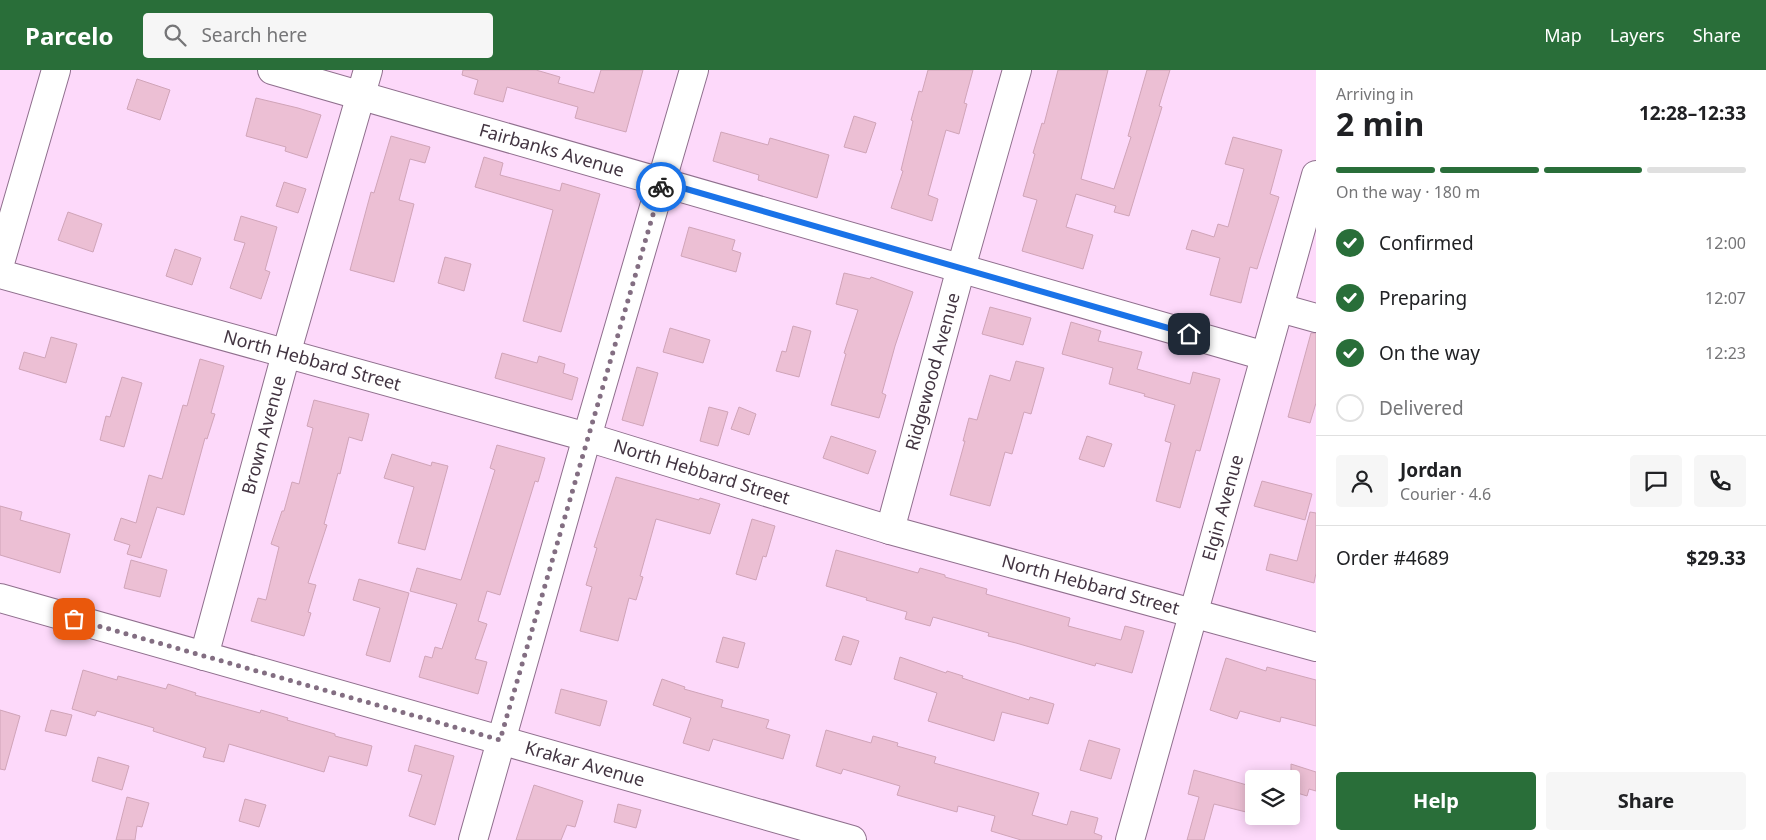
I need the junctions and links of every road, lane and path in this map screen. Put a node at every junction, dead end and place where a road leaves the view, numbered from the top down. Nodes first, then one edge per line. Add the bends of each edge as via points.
1 (56, 70) edge
2 (272, 70) edge
3 (694, 70) edge
4 (1017, 70) edge
5 (364, 82) edge
6 (1316, 175) edge
7 (662, 182) junction
8 (0, 264) edge
9 (961, 268) junction
10 (0, 274) edge
11 (1280, 308) junction
12 (1316, 318) edge
13 (286, 354) junction
14 (1265, 356) junction
15 (587, 437) junction
16 (890, 530) junction
17 (0, 598) edge
18 (1193, 612) junction
19 (1316, 647) edge
20 (204, 656) junction
21 (500, 740) junction
22 (473, 840) edge
23 (852, 840) edge
24 (1130, 840) edge

1 - 8 street
2 - 5 street, Fairbanks Avenue
3 - 7 street
4 - 9 street, Ridgewood Avenue
5 - 7 street, Fairbanks Avenue
5 - 13 street, Brown Avenue
6 - 11 street, Elgin Avenue
7 - 9 street, Fairbanks Avenue
7 - 15 street
9 - 14 street, Fairbanks Avenue
9 - 16 street, Ridgewood Avenue
10 - 13 street, North Hebbard Street
11 - 12 street
11 - 14 street, Elgin Avenue
13 - 15 street, North Hebbard Street
13 - 20 street, Brown Avenue
14 - 18 street, Elgin Avenue
15 - 16 street, North Hebbard Street
15 - 21 street
16 - 18 street, North Hebbard Street
17 - 20 street, Krakar Avenue
18 - 19 street, North Hebbard Street
18 - 24 street, Elgin Avenue
20 - 21 street, Krakar Avenue
21 - 22 street
21 - 23 street, Krakar Avenue

